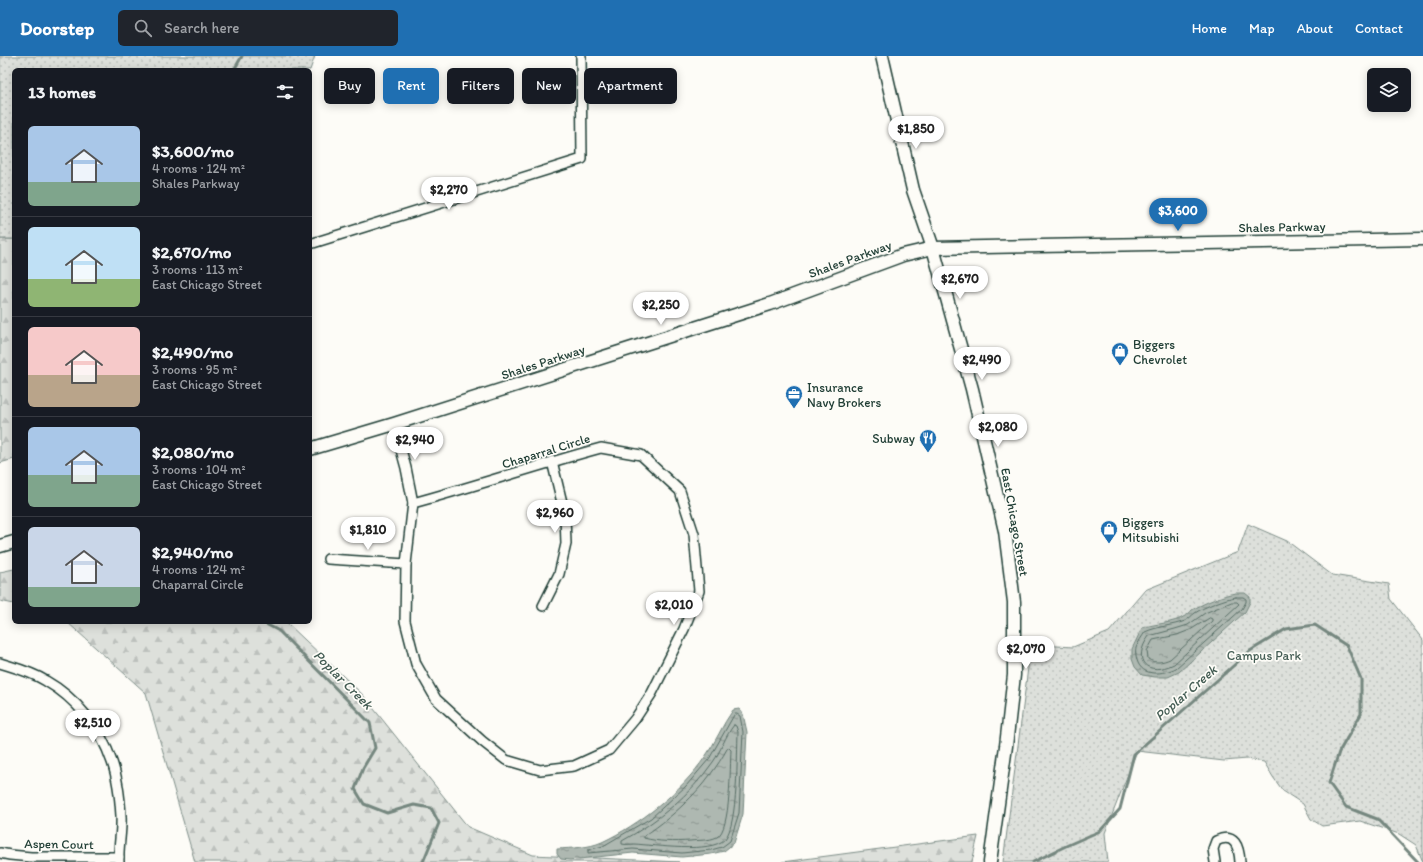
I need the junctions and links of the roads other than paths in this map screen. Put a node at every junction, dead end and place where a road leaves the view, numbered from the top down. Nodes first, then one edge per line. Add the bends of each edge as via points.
1 (581, 56) edge
2 (882, 56) edge
3 (1423, 239) edge
4 (312, 243) edge
5 (933, 248) junction
6 (394, 424) junction
7 (312, 447) edge
8 (552, 461) junction
9 (413, 503) junction
10 (12, 543) edge
11 (0, 546) edge
12 (328, 559) dead end
13 (406, 564) junction
14 (543, 606) dead end
15 (0, 663) edge
16 (0, 853) edge
17 (991, 856) edge
18 (119, 860) edge
19 (1215, 862) edge
20 (1240, 862) edge

1 - 4 street via 582,159
2 - 5 street, East Chicago Street via 913,190
3 - 5 street, Shales Parkway
5 - 6 street, Shales Parkway via 902,255 770,304
5 - 17 street, East Chicago Street via 972,390 996,491 1005,531 1014,602 1014,676
6 - 7 street, Shales Parkway
6 - 9 street, Chaparral Circle
8 - 9 street, Chaparral Circle via 503,478
8 - 13 street, Chaparral Circle via 601,448 641,455 680,491 694,534 699,590 684,629 652,693 635,719 609,750 574,766 540,770 506,760 436,699 416,664 405,621
8 - 14 street via 565,515 566,544 559,574
9 - 13 street, Chaparral Circle
10 - 11 street
12 - 13 street
15 - 18 street via 46,680 63,692 94,724 113,763 118,788 121,819
16 - 18 street, Aspen Court via 30,857
19 - 20 street via 1213,849 1216,841 1222,838 1231,839 1236,843

